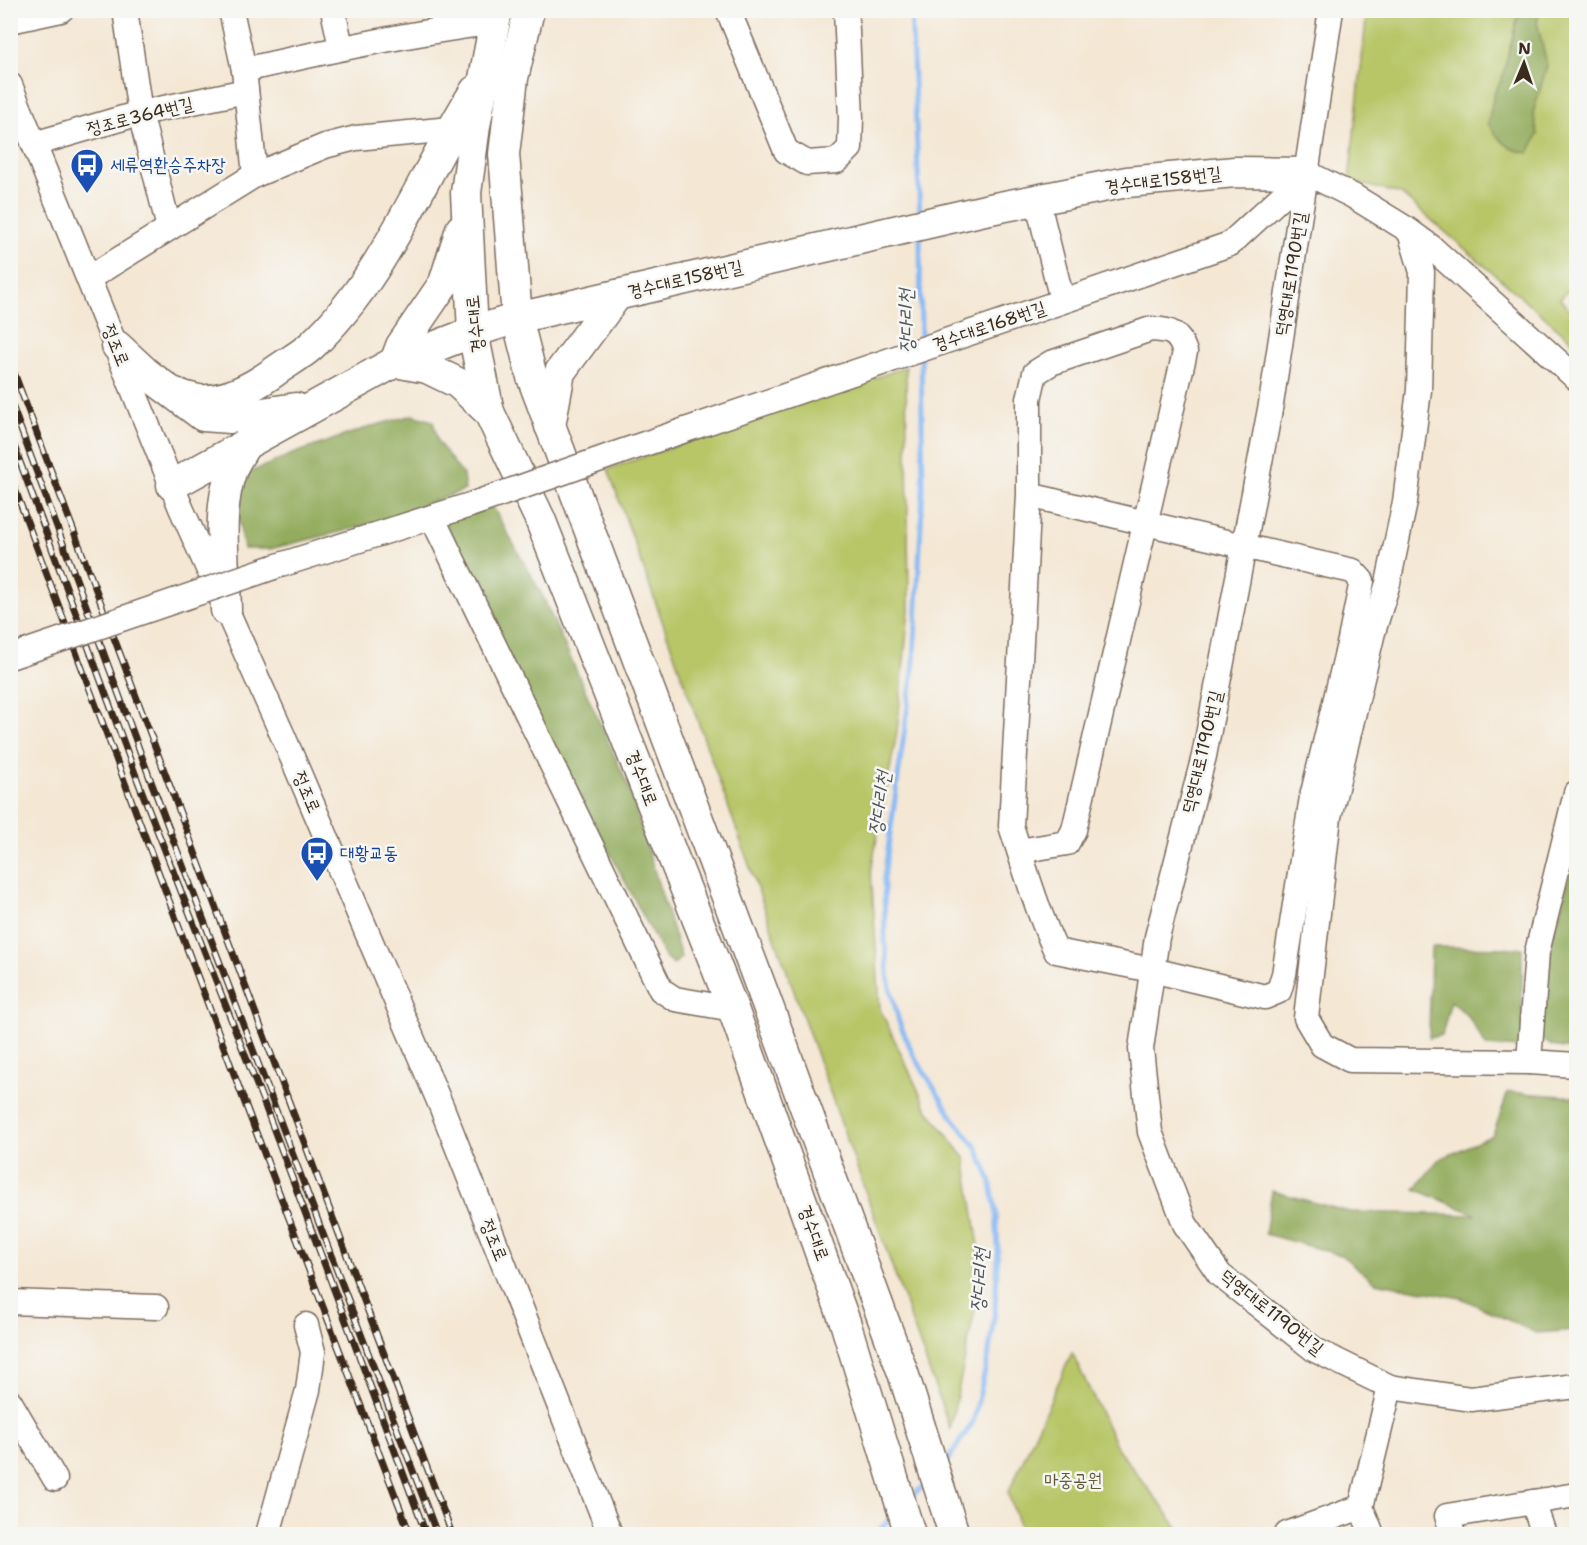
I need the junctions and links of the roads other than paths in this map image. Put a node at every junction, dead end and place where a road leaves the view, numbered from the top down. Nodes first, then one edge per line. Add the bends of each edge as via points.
1 (61, 10) edge
2 (125, 10) edge
3 (231, 10) edge
4 (333, 10) edge
5 (529, 10) edge
6 (729, 10) edge
7 (846, 10) edge
8 (1331, 10) edge
9 (496, 16) edge
10 (436, 20) edge
11 (10, 21) edge
12 (341, 47) junction
13 (485, 75) junction
14 (245, 81) junction
15 (10, 85) edge
16 (140, 113) junction
17 (451, 129) junction
18 (34, 144) junction
19 (1307, 173) junction
20 (255, 175) junction
21 (1037, 199) junction
22 (467, 210) junction
23 (169, 228) junction
24 (1410, 232) junction
25 (89, 278) junction
26 (617, 295) junction
27 (1062, 300) junction
28 (517, 318) junction
29 (473, 332) junction
30 (117, 346) junction
31 (395, 362) junction
32 (1576, 378) edge
33 (172, 392) junction
34 (316, 406) junction
35 (489, 412) junction
36 (550, 426) junction
37 (245, 445) junction
38 (172, 485) junction
39 (1029, 495) junction
40 (432, 517) junction
41 (1147, 524) junction
42 (1244, 547) junction
43 (226, 610) junction
44 (10, 657) edge
45 (1576, 793) edge
46 (1019, 850) junction
47 (1152, 970) junction
48 (732, 1009) junction
49 (1529, 1062) junction
50 (1576, 1065) edge
51 (10, 1302) edge
52 (156, 1306) dead end
53 (306, 1325) dead end
54 (1576, 1386) edge
55 (1390, 1387) junction
56 (10, 1402) edge
57 (55, 1479) dead end
58 (1576, 1495) edge
59 (1533, 1502) junction
60 (1361, 1507) junction
61 (268, 1534) edge
62 (610, 1534) edge
63 (910, 1534) edge
64 (954, 1534) edge
65 (1287, 1534) edge
66 (1372, 1534) edge
67 (1453, 1534) edge
68 (1544, 1534) edge

1 - 11 street
2 - 16 street
3 - 14 street
4 - 12 street
5 - 28 main road, 경수대로 via 513,78 504,154
6 - 7 street via 786,151 807,163 837,161 850,148
8 - 19 street, 덕영대로1190번길
9 - 10 street, 정조로364번길
9 - 13 main road, 경수대로
10 - 12 street, 정조로364번길
12 - 14 street, 정조로364번길
13 - 17 main road
13 - 22 main road, 경수대로 via 475,126
14 - 16 street, 정조로364번길
14 - 20 street
15 - 18 street, 정조로
16 - 18 street, 정조로364번길
16 - 23 street
17 - 20 street via 356,138 325,146
17 - 33 main road via 364,285 309,347 255,385 226,396 199,400
18 - 25 street, 정조로
19 - 21 main road, 경수대로158번길 via 1235,172 1127,182
19 - 24 street
19 - 27 street, 경수대로168번길 via 1230,244
19 - 42 street, 덕영대로1190번길
20 - 23 street
21 - 26 main road, 경수대로158번길
21 - 27 street
22 - 29 main road, 경수대로
22 - 31 main road via 444,283 401,346
23 - 25 street
24 - 32 street
24 - 49 street via 1422,272 1419,390 1405,502 1329,817 1306,1018 1322,1044 1350,1060
25 - 30 street, 정조로
26 - 28 main road, 경수대로158번길
26 - 36 main road via 560,372
27 - 40 street, 경수대로168번길, bridge
28 - 29 main road, 경수대로158번길
28 - 36 main road, 경수대로
29 - 31 main road, 경수대로158번길
29 - 35 main road, 경수대로
30 - 33 main road
30 - 38 street, 정조로
31 - 34 main road, 경수대로158번길
31 - 35 main road via 428,368 458,383
33 - 34 main road via 203,416 230,418
34 - 37 main road, 경수대로158번길
35 - 48 main road, 경수대로 via 540,519
36 - 64 main road, 경수대로 via 903,1373
37 - 38 main road, 경수대로158번길
37 - 43 main road via 232,467 226,490
38 - 43 street, 정조로
39 - 41 street
39 - 41 street via 1029,399 1035,373 1051,363 1151,329 1168,329 1180,339 1185,351
39 - 46 street via 1011,826
40 - 44 street, 경수대로168번길, bridge
40 - 48 street via 661,990 675,999
41 - 42 street
41 - 46 street via 1074,830 1067,843
42 - 47 street, 덕영대로1190번길 via 1204,756
42 - 47 street via 1353,571 1362,581 1312,797 1284,974 1279,992 1265,997
43 - 62 street, 정조로 via 442,1108
45 - 49 street via 1537,952
46 - 47 street via 1056,951
47 - 55 street, 덕영대로1190번길 via 1141,1048 1150,1132 1185,1224 1220,1275 1315,1350
48 - 63 main road, 경수대로 via 845,1322
49 - 50 street
51 - 52 street
53 - 61 street via 313,1352 308,1390 287,1493
54 - 55 street, 덕영대로1190번길 via 1471,1399
55 - 60 street
56 - 57 street
58 - 59 street
59 - 67 street via 1447,1516
59 - 68 street
60 - 65 street
60 - 66 street

